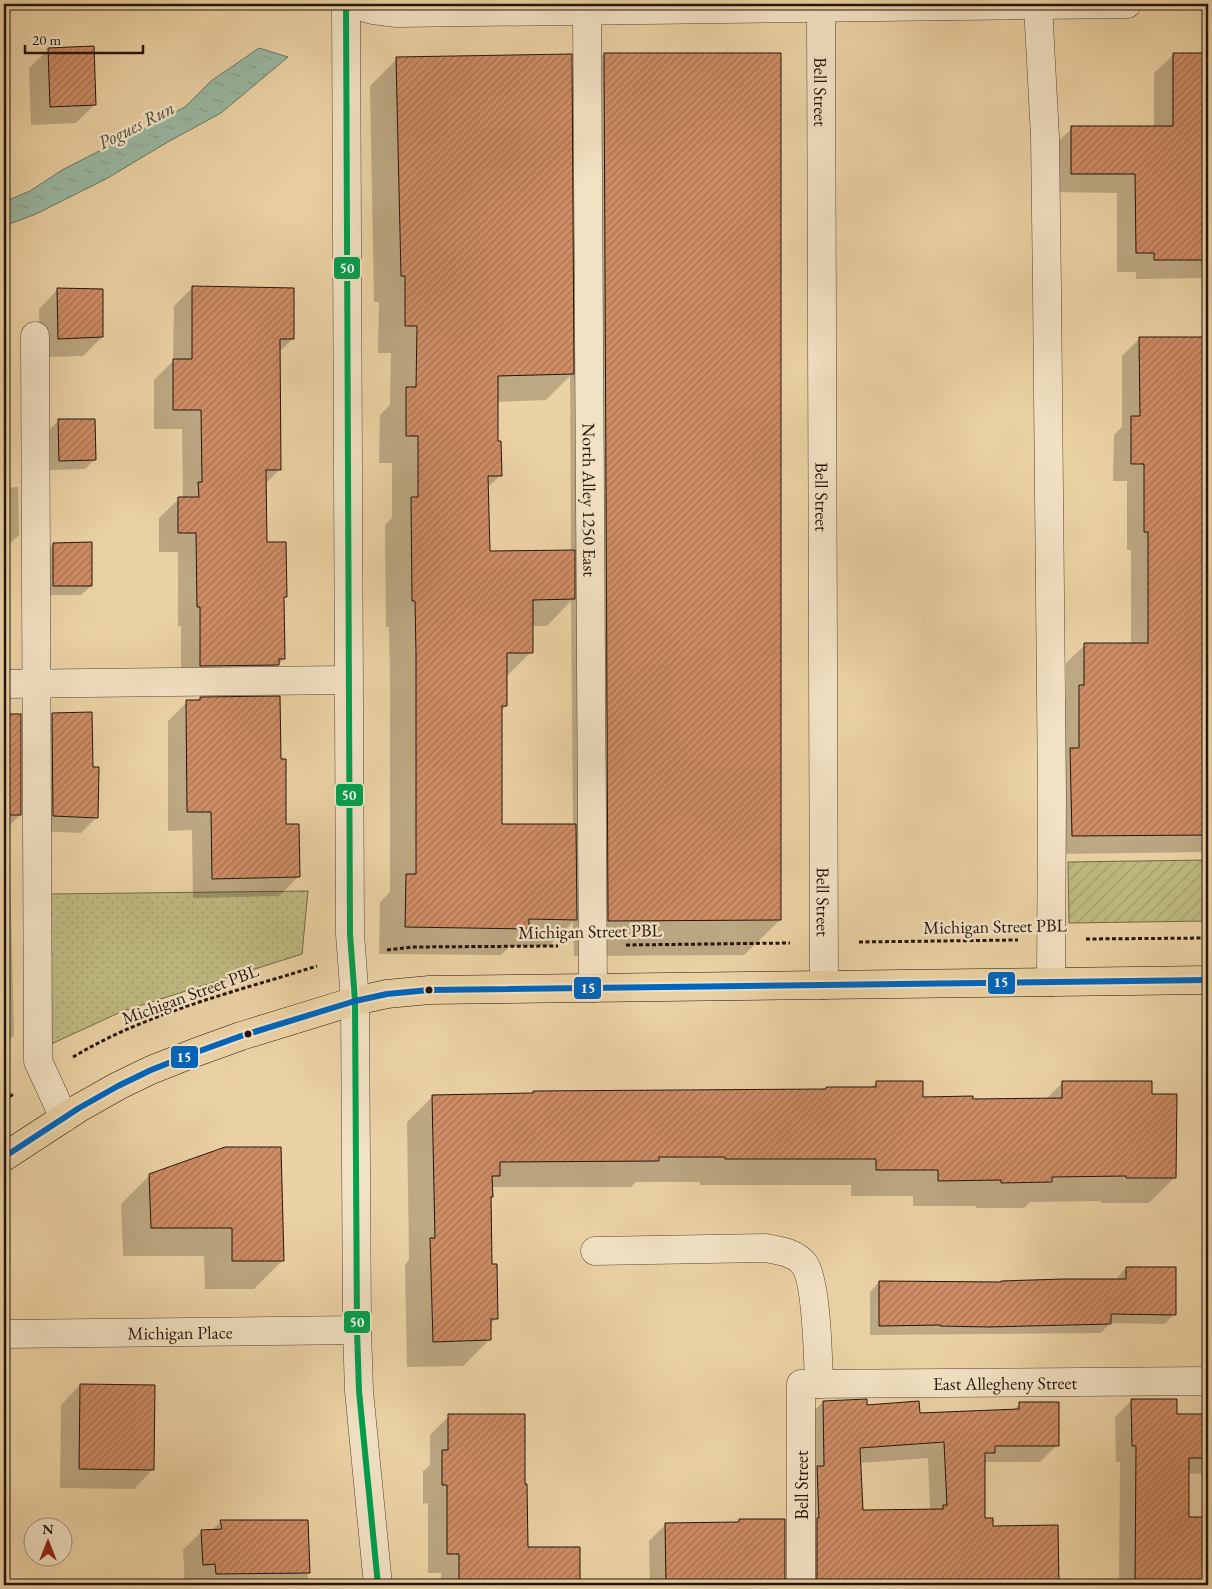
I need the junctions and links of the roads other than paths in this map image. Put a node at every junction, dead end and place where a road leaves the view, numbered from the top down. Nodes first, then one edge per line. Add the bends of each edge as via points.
1 (346, 4) edge
2 (351, 4) edge
3 (1127, 4) edge
4 (1038, 5) edge
5 (821, 8) junction
6 (587, 11) junction
7 (35, 336) dead end
8 (348, 680) junction
9 (4, 684) edge
10 (36, 684) junction
11 (1208, 980) edge
12 (1051, 982) junction
13 (824, 985) junction
14 (593, 988) junction
15 (355, 1001) junction
16 (64, 1118) junction
17 (4, 1156) edge
18 (595, 1251) dead end
19 (357, 1330) junction
20 (4, 1334) edge
21 (1208, 1381) edge
22 (810, 1384) junction
23 (378, 1585) edge
24 (801, 1585) edge

1 - 8 street
2 - 6 street via 397,13
3 - 4 street
4 - 5 street
4 - 12 street via 1047,290
5 - 6 street
5 - 13 street, Bell Street
6 - 14 street, North Alley 1250 East
7 - 10 street
8 - 10 street
8 - 15 street via 350,957
9 - 10 street
10 - 16 street via 38,1061
11 - 12 main road
12 - 13 main road
13 - 14 main road
14 - 15 main road via 429,990
15 - 16 main road via 241,1036 151,1070
15 - 19 street
16 - 17 main road
18 - 22 street, Bell Street via 765,1248 793,1254 805,1265 812,1286
19 - 20 street, Michigan Place
19 - 23 street via 359,1391
21 - 22 street, East Allegheny Street
22 - 24 street, Bell Street

